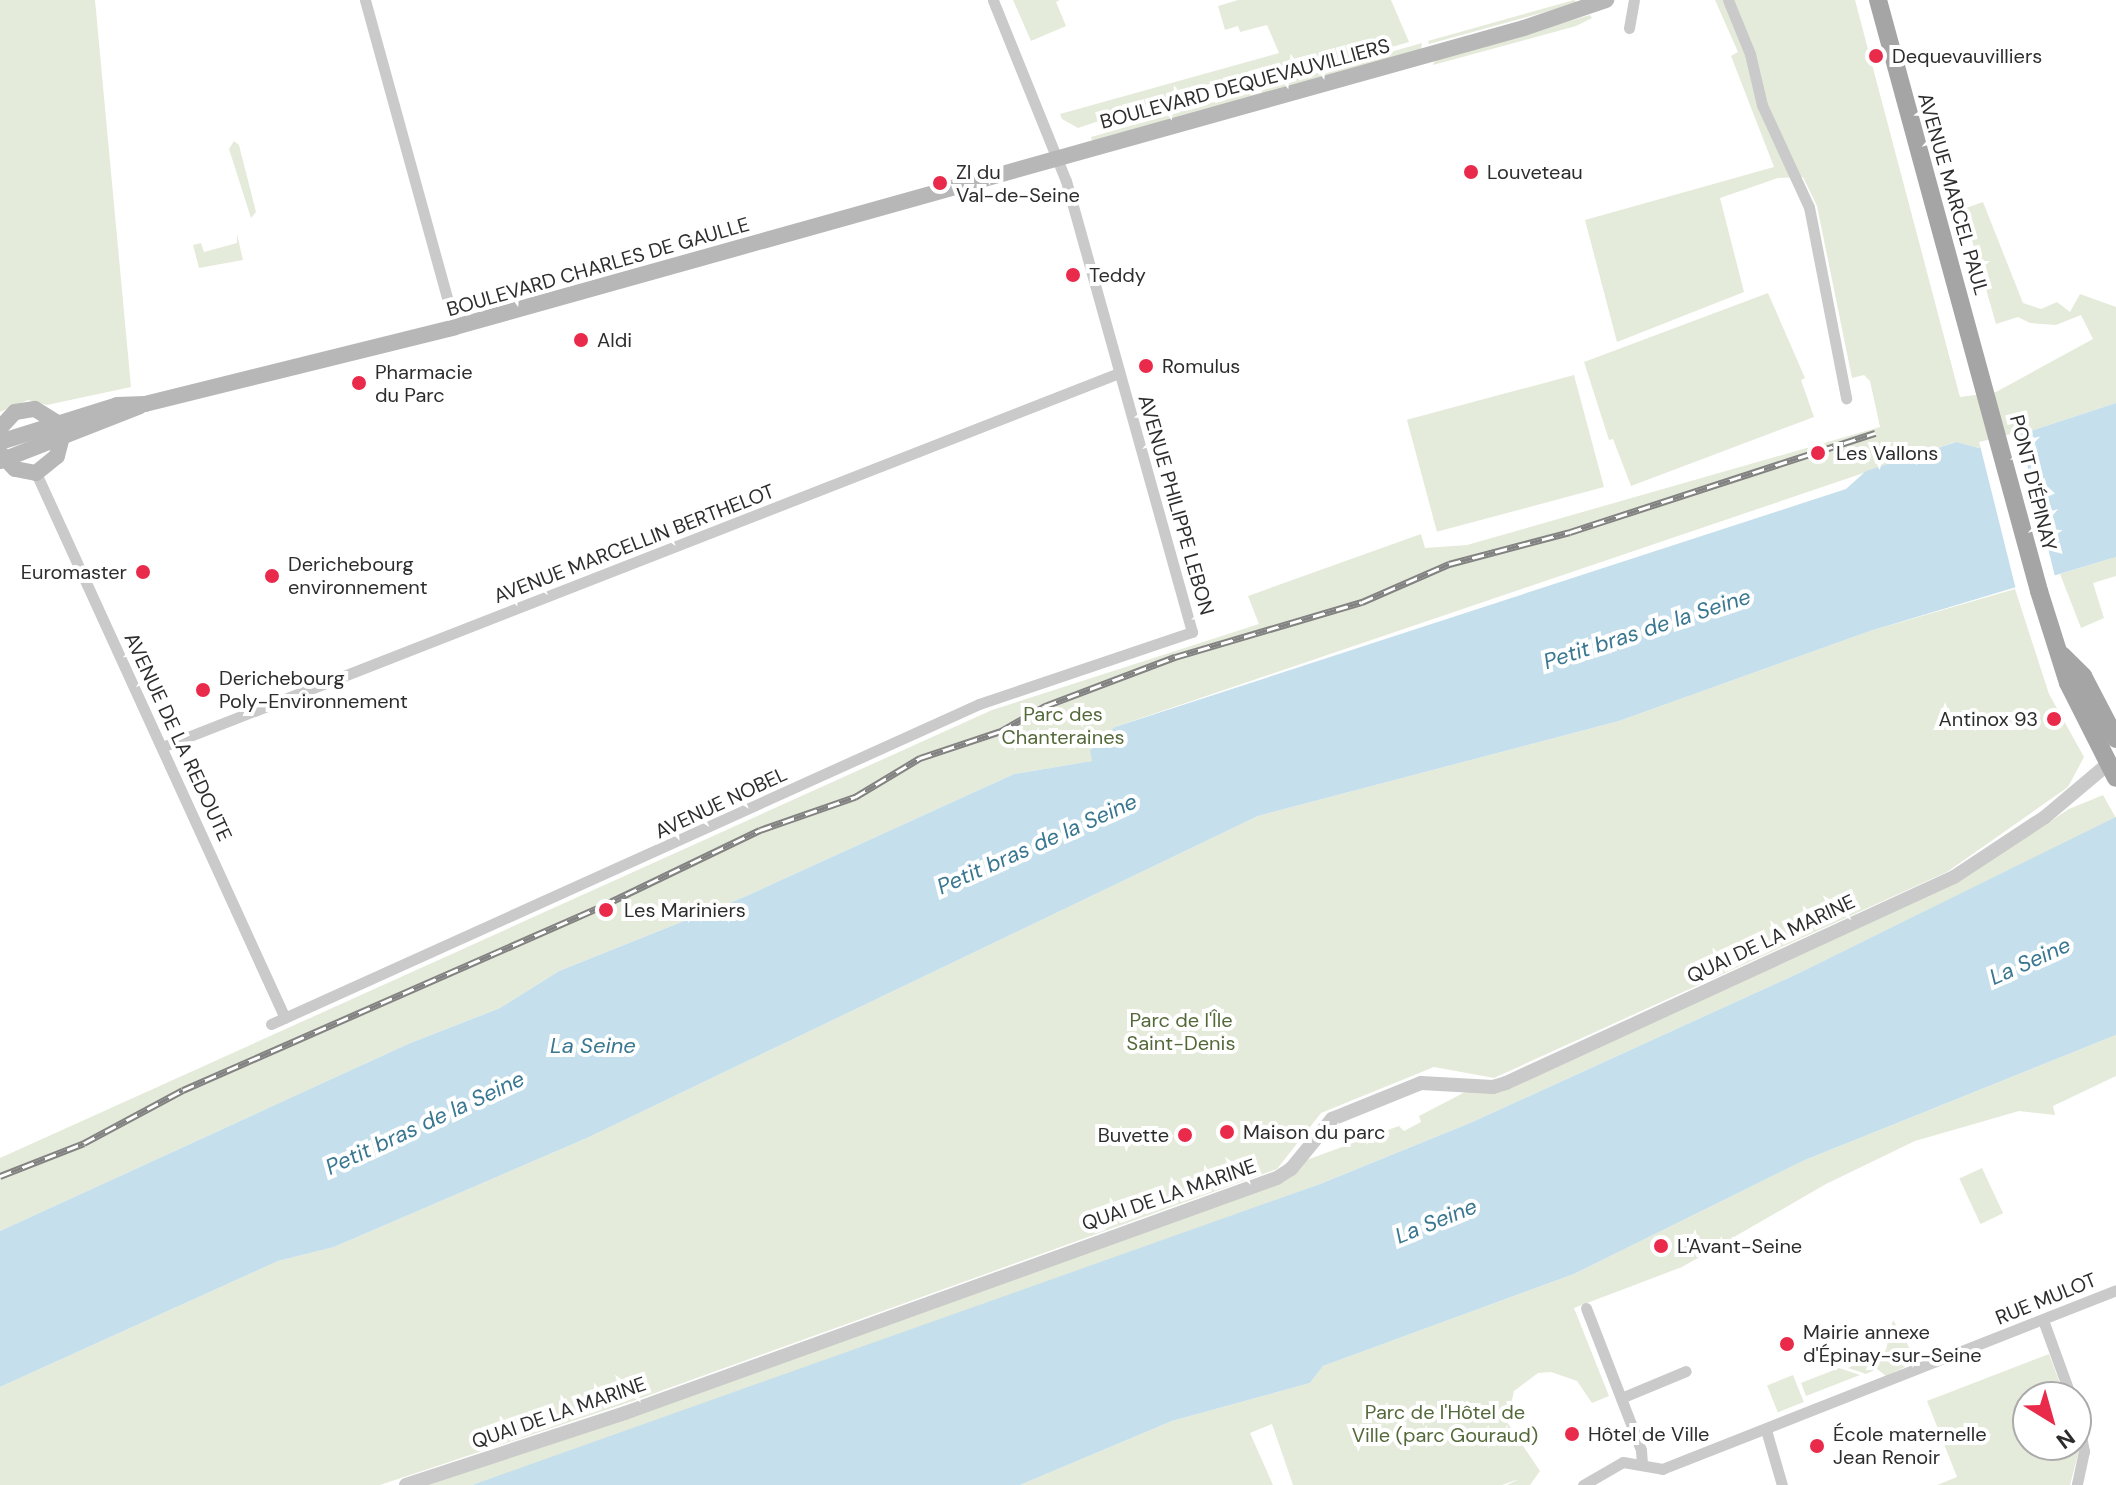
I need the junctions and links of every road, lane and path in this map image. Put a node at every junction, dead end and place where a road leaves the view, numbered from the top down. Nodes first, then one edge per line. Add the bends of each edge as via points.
1 (365, 0) edge
2 (993, 0) edge
3 (1606, 0) edge
4 (1634, 0) edge
5 (1728, 0) edge
6 (1877, 5) edge
7 (1629, 28) dead end
8 (1058, 158) junction
9 (455, 327) junction
10 (1119, 373) junction
11 (1986, 386) joint
12 (1846, 398) dead end
13 (0, 428) edge
14 (59, 430) junction
15 (0, 442) edge
16 (1, 458) edge
17 (36, 473) junction
18 (1192, 632) joint
19 (2062, 655) junction
20 (2116, 739) edge
21 (162, 747) junction
22 (2113, 768) edge
23 (285, 1018) junction
24 (271, 1024) dead end
25 (2116, 1290) edge
26 (1586, 1308) dead end
27 (2043, 1320) junction
28 (1686, 1371) dead end
29 (2065, 1381) edge
30 (1621, 1398) junction
31 (1766, 1430) junction
32 (2082, 1461) edge
33 (1642, 1465) junction
34 (406, 1485) edge
35 (1583, 1485) edge
36 (1782, 1485) edge
37 (2077, 1485) edge

1 - 9 street
2 - 8 street
3 - 8 main road, BOULEVARD DEQUEVAUVILLIERS via 1524,28
4 - 7 street
5 - 12 street via 1750,54 1762,105 1809,207
6 - 11 main road, AVENUE MARCEL PAUL
8 - 9 main road, BOULEVARD CHARLES DE GAULLE
8 - 10 street, AVENUE PHILIPPE LEBON
9 - 14 main road, BOULEVARD CHARLES DE GAULLE via 145,404 117,405
10 - 18 street, AVENUE PHILIPPE LEBON
10 - 21 street, AVENUE MARCELLIN BERTHELOT
11 - 19 main road, PONT D'ÉPINAY via 2039,591
13 - 14 main road via 10,415 28,408
14 - 15 main road, BOULEVARD CHARLES DE GAULLE
14 - 16 main road, BOULEVARD CHARLES DE GAULLE
14 - 17 main road via 57,456
16 - 17 main road, BOULEVARD CHARLES DE GAULLE via 15,469
17 - 21 street, AVENUE DE LA REDOUTE
18 - 23 street, AVENUE NOBEL via 979,704
19 - 20 main road via 2083,676
19 - 22 main road, PONT D'ÉPINAY via 2068,683
21 - 23 street, AVENUE DE LA REDOUTE
22 - 34 street, QUAI DE LA MARINE via 1954,877 1506,1083 1421,1083 1332,1119 1291,1169 1277,1178 625,1413
23 - 24 street, AVENUE NOBEL
25 - 27 street, RUE MULOT
26 - 30 street
27 - 29 street
27 - 31 street, RUE MULOT
28 - 30 street
30 - 33 street
31 - 33 street, RUE MULOT via 1662,1469
31 - 36 street
32 - 37 street
33 - 35 street, RUE MULOT via 1623,1462

